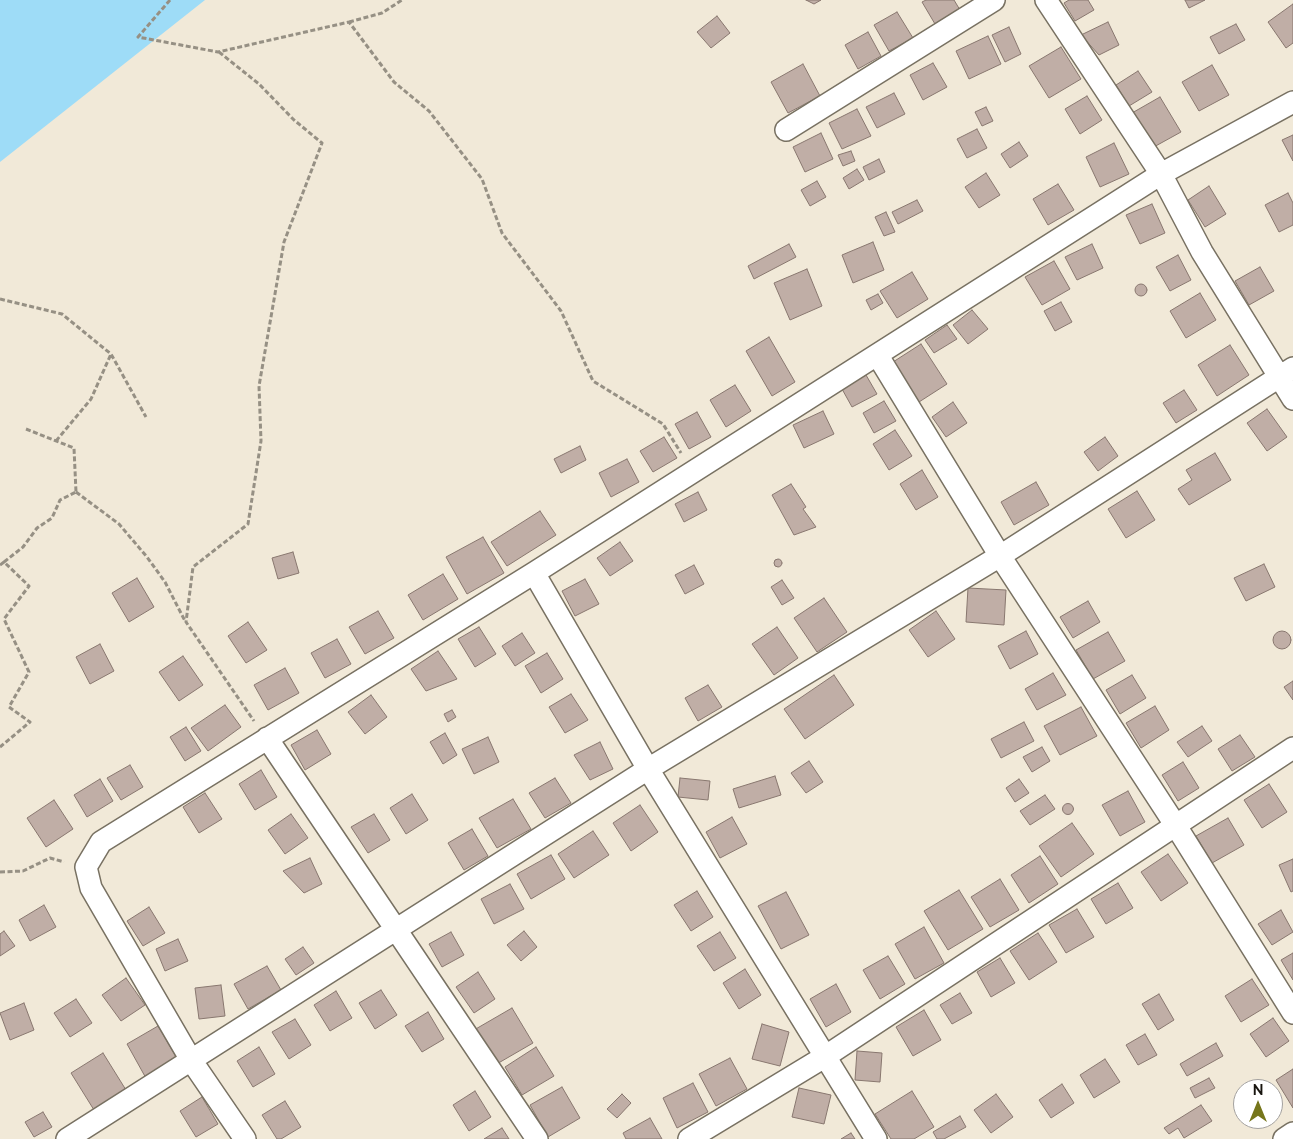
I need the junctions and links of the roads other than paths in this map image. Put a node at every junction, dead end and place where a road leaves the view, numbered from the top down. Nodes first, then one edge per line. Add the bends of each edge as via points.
1 (994, 0) edge
2 (1046, 0) edge
3 (1293, 102) edge
4 (786, 130) dead end
5 (1161, 174) junction
6 (878, 356) junction
7 (1286, 372) edge
8 (1293, 400) edge
9 (1000, 556) junction
10 (534, 573) junction
11 (267, 738) junction
12 (1293, 748) edge
13 (648, 769) junction
14 (1176, 826) junction
15 (395, 930) junction
16 (1293, 1013) edge
17 (826, 1056) junction
18 (191, 1060) junction
19 (1293, 1133) edge
20 (67, 1139) edge
21 (245, 1139) edge
22 (537, 1139) edge
23 (689, 1139) edge
24 (876, 1139) edge
25 (1284, 1139) edge

1 - 4 street
2 - 5 street
3 - 5 street
5 - 6 street
5 - 7 street via 1202,252
6 - 9 street
6 - 10 street
7 - 8 street
7 - 9 street
9 - 13 street
9 - 14 street
10 - 11 street
10 - 13 street
11 - 15 street
11 - 18 street via 101,842 86,867 91,888
12 - 14 street
13 - 15 street
13 - 17 street
14 - 16 street
14 - 17 street
15 - 18 street
15 - 22 street
17 - 23 street
17 - 24 street
18 - 20 street
18 - 21 street
19 - 25 street

